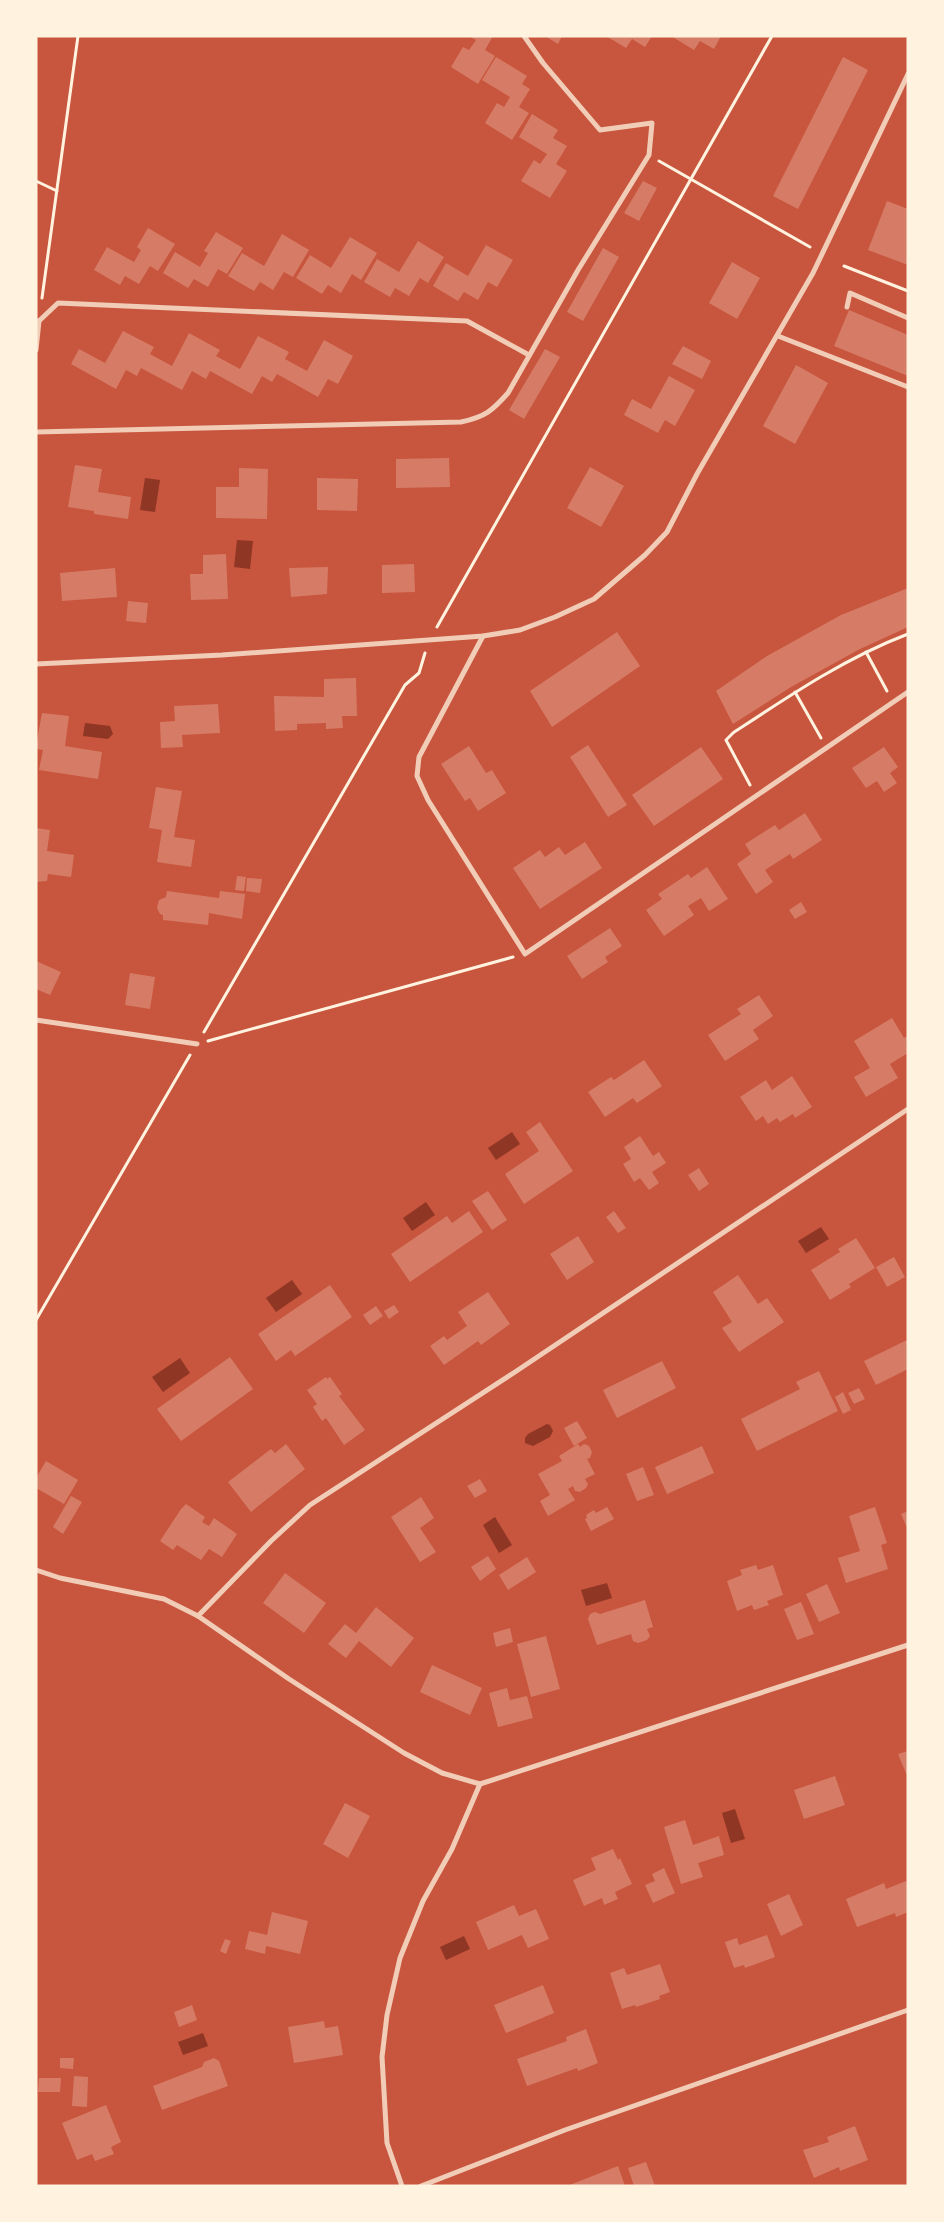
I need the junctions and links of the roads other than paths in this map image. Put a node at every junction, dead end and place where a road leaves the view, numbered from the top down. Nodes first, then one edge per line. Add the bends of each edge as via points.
1 (524, 36) edge
2 (908, 74) edge
3 (847, 307) dead end
4 (908, 318) edge
5 (38, 321) edge
6 (778, 336) junction
7 (36, 350) edge
8 (528, 354) junction
9 (908, 387) edge
10 (36, 432) edge
11 (483, 636) junction
12 (36, 664) edge
13 (908, 692) edge
14 (36, 1020) edge
15 (197, 1044) road end
16 (908, 1109) edge
17 (36, 1570) edge
18 (198, 1616) junction
19 (908, 1645) edge
20 (480, 1784) junction
21 (908, 2010) edge
22 (402, 2186) edge
23 (421, 2186) edge

1 - 8 street via 600,130 652,123 649,155
2 - 6 street
3 - 4 street via 850,293
5 - 7 street
5 - 8 street via 58,303 467,321
6 - 9 street
6 - 11 street via 667,532 645,556 594,599 520,630
8 - 10 street via 508,393 493,409 480,418 461,422
11 - 12 street via 222,655
11 - 13 street via 419,757 416,776 525,954
14 - 15 street
16 - 18 street via 310,1505 271,1540
17 - 18 street via 164,1599
18 - 20 street via 288,1679 404,1753 442,1773
19 - 20 street
20 - 22 street via 452,1849 423,1900 400,1958 387,2015 382,2057 387,2143
21 - 23 street via 565,2130

